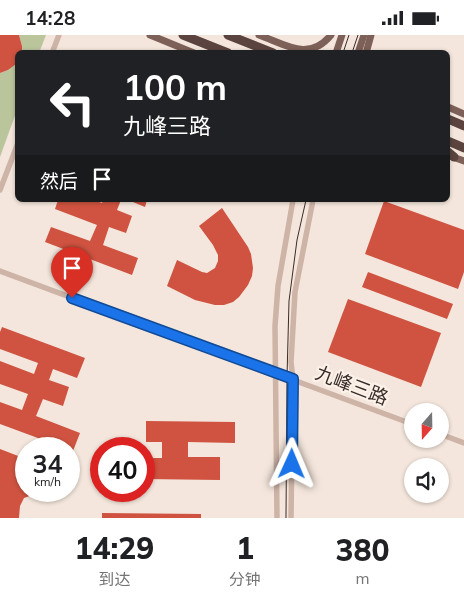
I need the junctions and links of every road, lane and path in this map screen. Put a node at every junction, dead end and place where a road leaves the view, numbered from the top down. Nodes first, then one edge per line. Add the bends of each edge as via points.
1 (59, 35) edge
2 (150, 35) edge
3 (183, 35) edge
4 (228, 35) edge
5 (259, 35) edge
6 (331, 35) edge
7 (342, 35) edge
8 (364, 35) edge
9 (371, 35) edge
10 (53, 50) edge
11 (187, 50) edge
12 (220, 50) edge
13 (262, 50) edge
14 (337, 50) edge
15 (359, 50) edge
16 (364, 50) edge
17 (367, 50) edge
18 (450, 108) edge
19 (464, 114) edge
20 (450, 120) edge
21 (464, 126) edge
22 (450, 142) edge
23 (464, 148) edge
24 (15, 151) edge
25 (450, 154) edge
26 (464, 161) edge
27 (0, 189) edge
28 (293, 202) edge
29 (313, 202) edge
30 (0, 271) edge
31 (276, 373) junction
32 (293, 379) junction
33 (404, 421) edge
34 (449, 437) edge
35 (464, 443) edge
36 (277, 518) edge
37 (291, 518) edge

1 - 10 street
2 - 11 main road
3 - 12 highway
4 - 13 highway
5 - 6 main road via 304,50 324,43
7 - 14 main road
8 - 15 main road
8 - 16 street
9 - 17 main road
18 - 19 main road
20 - 21 highway
22 - 23 highway
24 - 27 street
25 - 26 main road
28 - 31 street via 278,286
29 - 32 street via 296,292
30 - 31 street, 九峰三路
31 - 32 street, 九峰三路
31 - 36 street
32 - 33 street, 九峰三路
32 - 37 street
34 - 35 street

